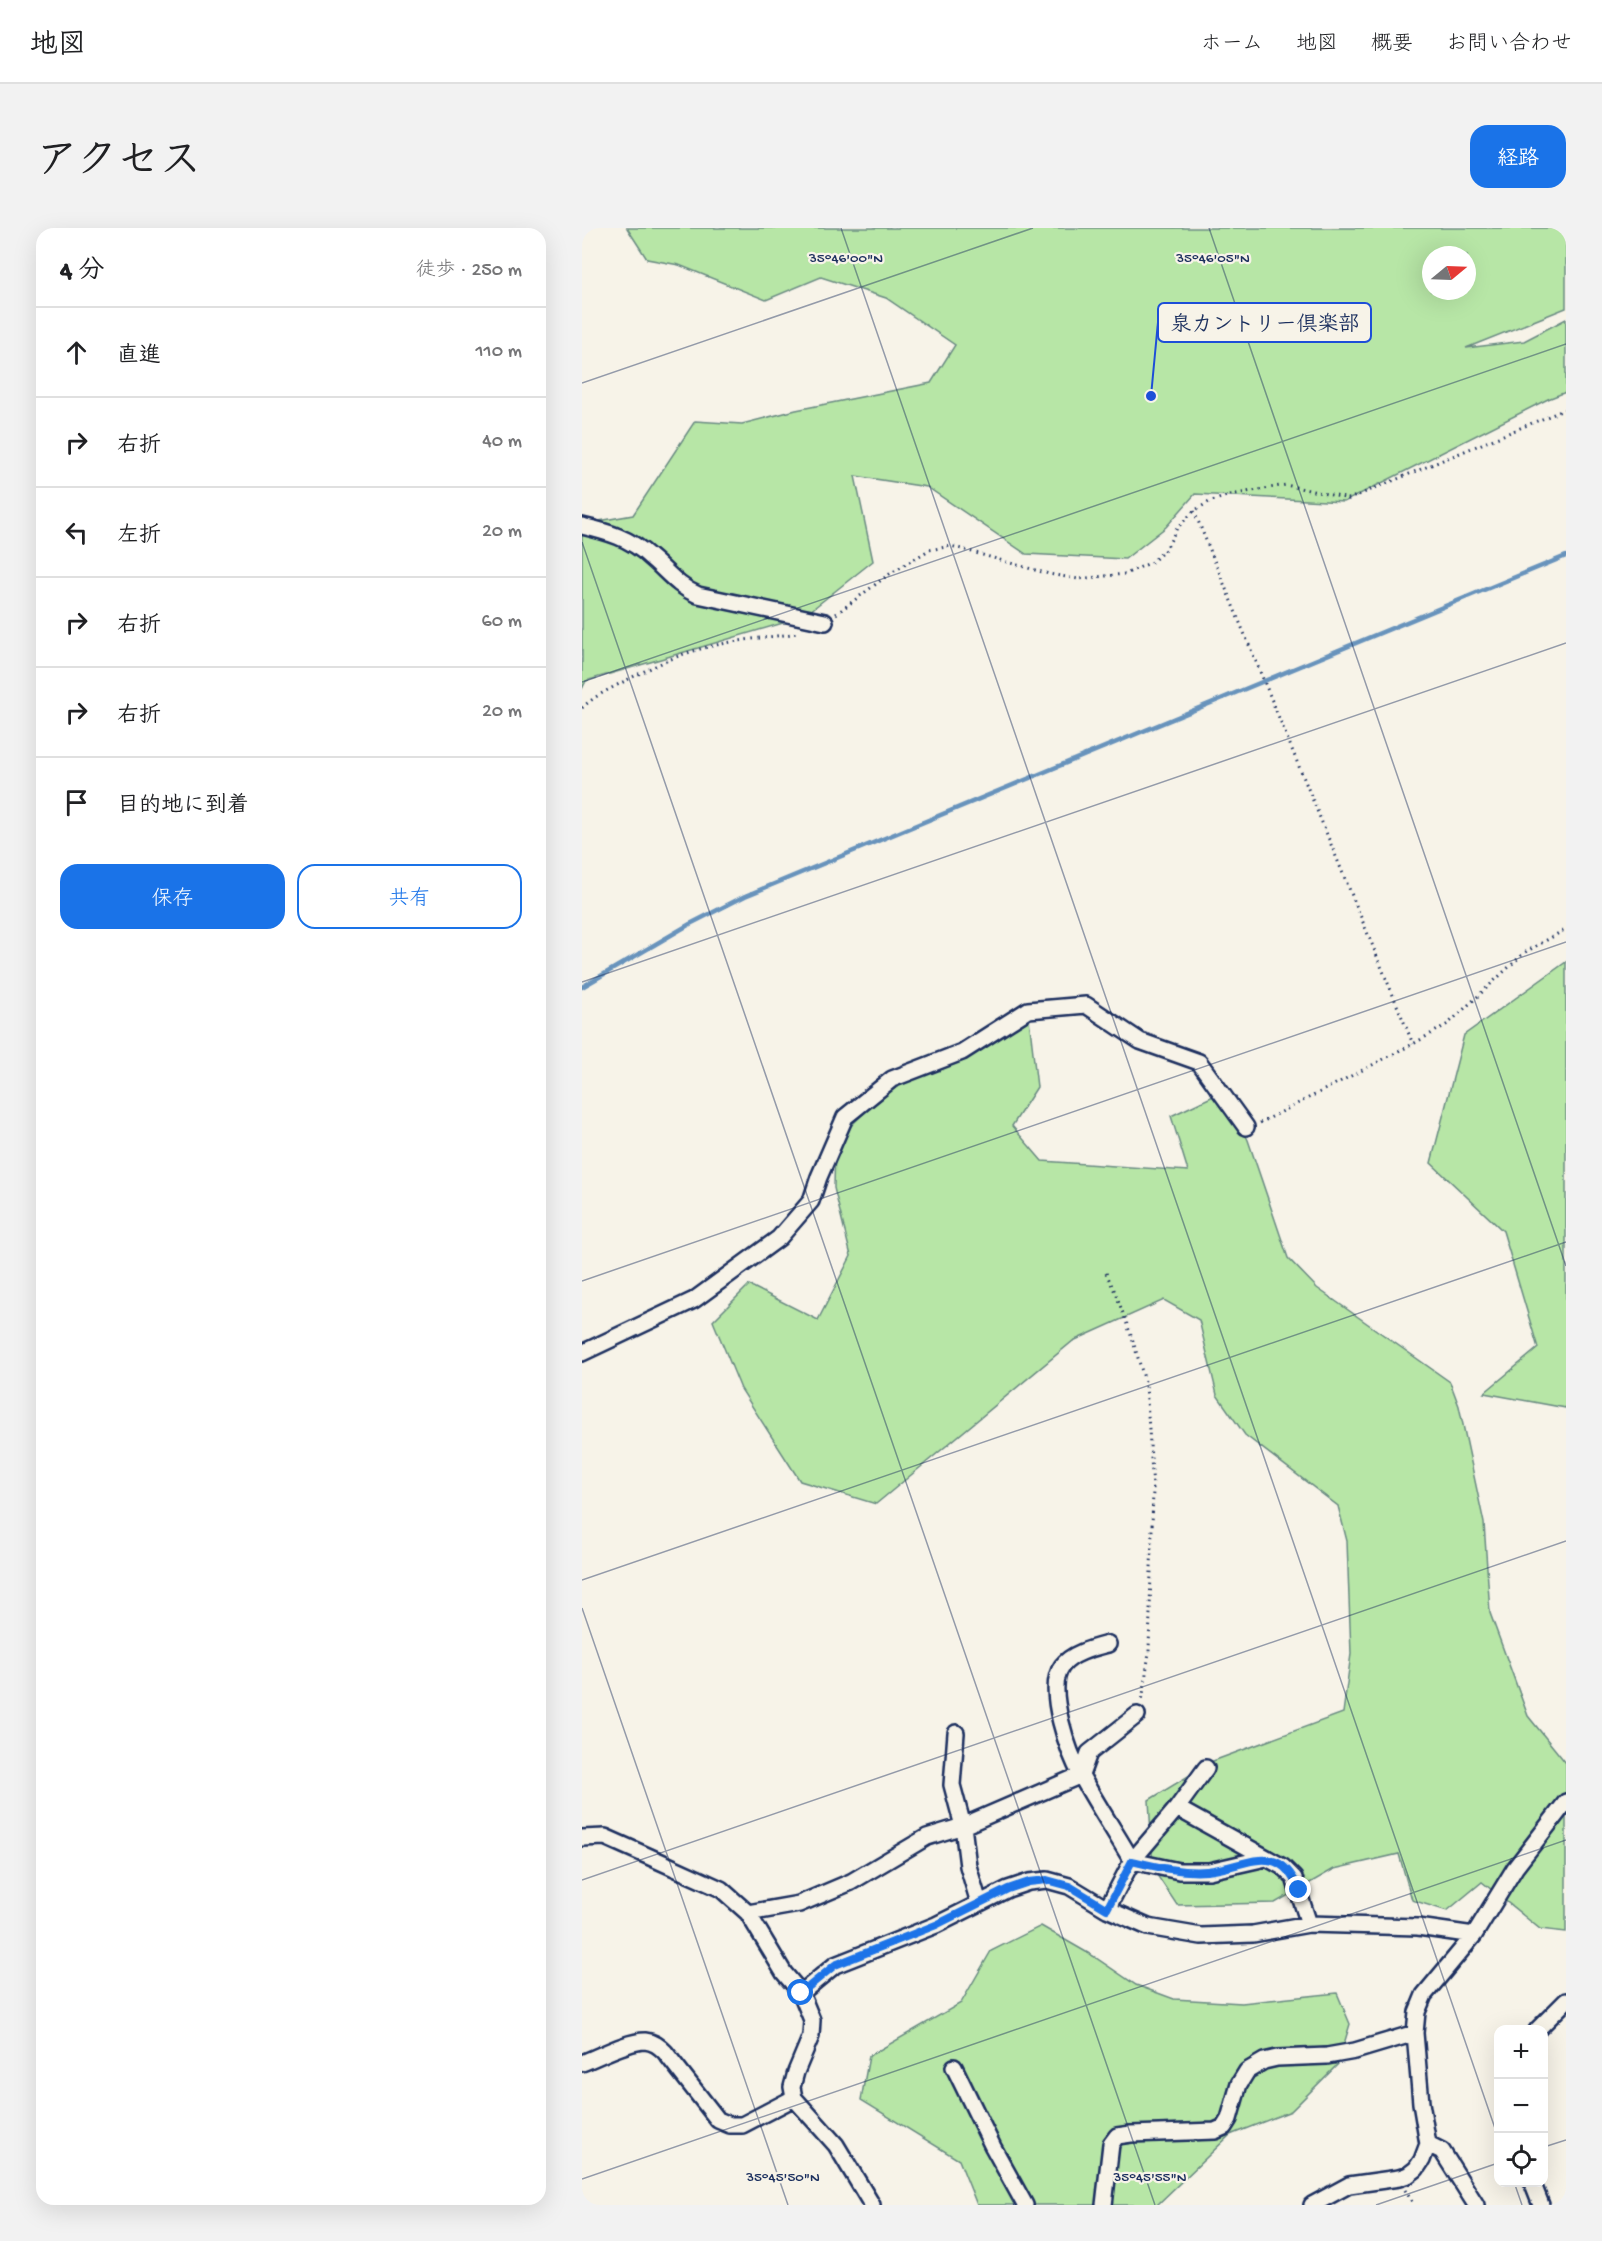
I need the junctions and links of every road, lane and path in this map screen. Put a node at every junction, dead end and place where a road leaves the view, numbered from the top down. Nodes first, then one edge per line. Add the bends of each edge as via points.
1 (1566, 409) edge
2 (1194, 511) junction
3 (582, 526) edge
4 (825, 622) junction
5 (582, 708) edge
6 (1566, 929) edge
7 (1413, 1044) junction
8 (1246, 1127) joint
9 (1106, 1273) dead end
10 (582, 1353) edge
11 (1108, 1644) dead end
12 (1137, 1715) joint
13 (956, 1732) dead end
14 (1206, 1768) dead end
15 (1081, 1775) junction
16 (1566, 1802) edge
17 (1177, 1808) junction
18 (963, 1826) junction
19 (582, 1838) edge
20 (1266, 1858) junction
21 (1132, 1861) junction
22 (979, 1903) junction
23 (1107, 1909) junction
24 (748, 1913) junction
25 (1309, 1924) junction
26 (1474, 1935) junction
27 (801, 1993) junction
28 (1566, 2001) edge
29 (1542, 2025) edge
30 (1416, 2033) junction
31 (582, 2064) edge
32 (954, 2067) dead end
33 (794, 2098) junction
34 (1428, 2144) junction
35 (1534, 2187) edge
36 (1334, 2192) junction
37 (872, 2205) edge
38 (1025, 2205) edge
39 (1104, 2205) edge
40 (1312, 2205) edge
41 (1323, 2205) edge
42 (1476, 2205) edge
43 (1541, 2205) edge

1 - 2 path via 1349,499 1286,485 1230,495
2 - 4 path via 1152,562 1125,574 1078,579 951,546 929,550
2 - 7 path
3 - 4 street via 630,541 683,589 698,595
4 - 5 path via 805,631 719,644 680,656 643,672
6 - 7 path via 1524,954 1448,1024
7 - 8 path
8 - 10 street via 1199,1062 1140,1041 1086,1005 1028,1010 962,1052 892,1079 845,1117 811,1201 779,1238 694,1300
9 - 12 path via 1146,1385 1152,1476 1149,1652 1144,1697
11 - 15 street via 1077,1655 1063,1665 1057,1678 1062,1724
12 - 15 street via 1089,1753
13 - 18 street via 952,1785
14 - 17 street
15 - 18 street
15 - 21 street
16 - 26 street via 1515,1868
17 - 20 street
17 - 21 street
18 - 22 street via 968,1866
18 - 24 street via 927,1837 851,1882 799,1904
19 - 24 street via 605,1837 631,1848 721,1889
20 - 21 street via 1209,1871 1179,1871
20 - 25 street via 1283,1866 1294,1878
21 - 23 street
22 - 23 street via 1029,1882 1047,1880 1069,1886
22 - 27 street via 936,1925 835,1965
23 - 25 street via 1148,1927 1201,1936 1253,1934
24 - 27 street via 784,1973
25 - 26 street via 1418,1927
26 - 30 street via 1424,1995 1417,2012
27 - 33 street via 812,2020 811,2036 792,2087
28 - 29 street
30 - 34 street
30 - 39 street via 1346,2053 1264,2061 1247,2072 1239,2084 1229,2119 1215,2131 1117,2136 1111,2144
31 - 33 street via 633,2043 657,2044 713,2115 730,2125 742,2125
32 - 38 street
33 - 37 street via 836,2145
34 - 36 street via 1422,2160 1408,2175 1349,2185
34 - 42 street via 1442,2151
35 - 43 street
36 - 40 street
36 - 41 street

